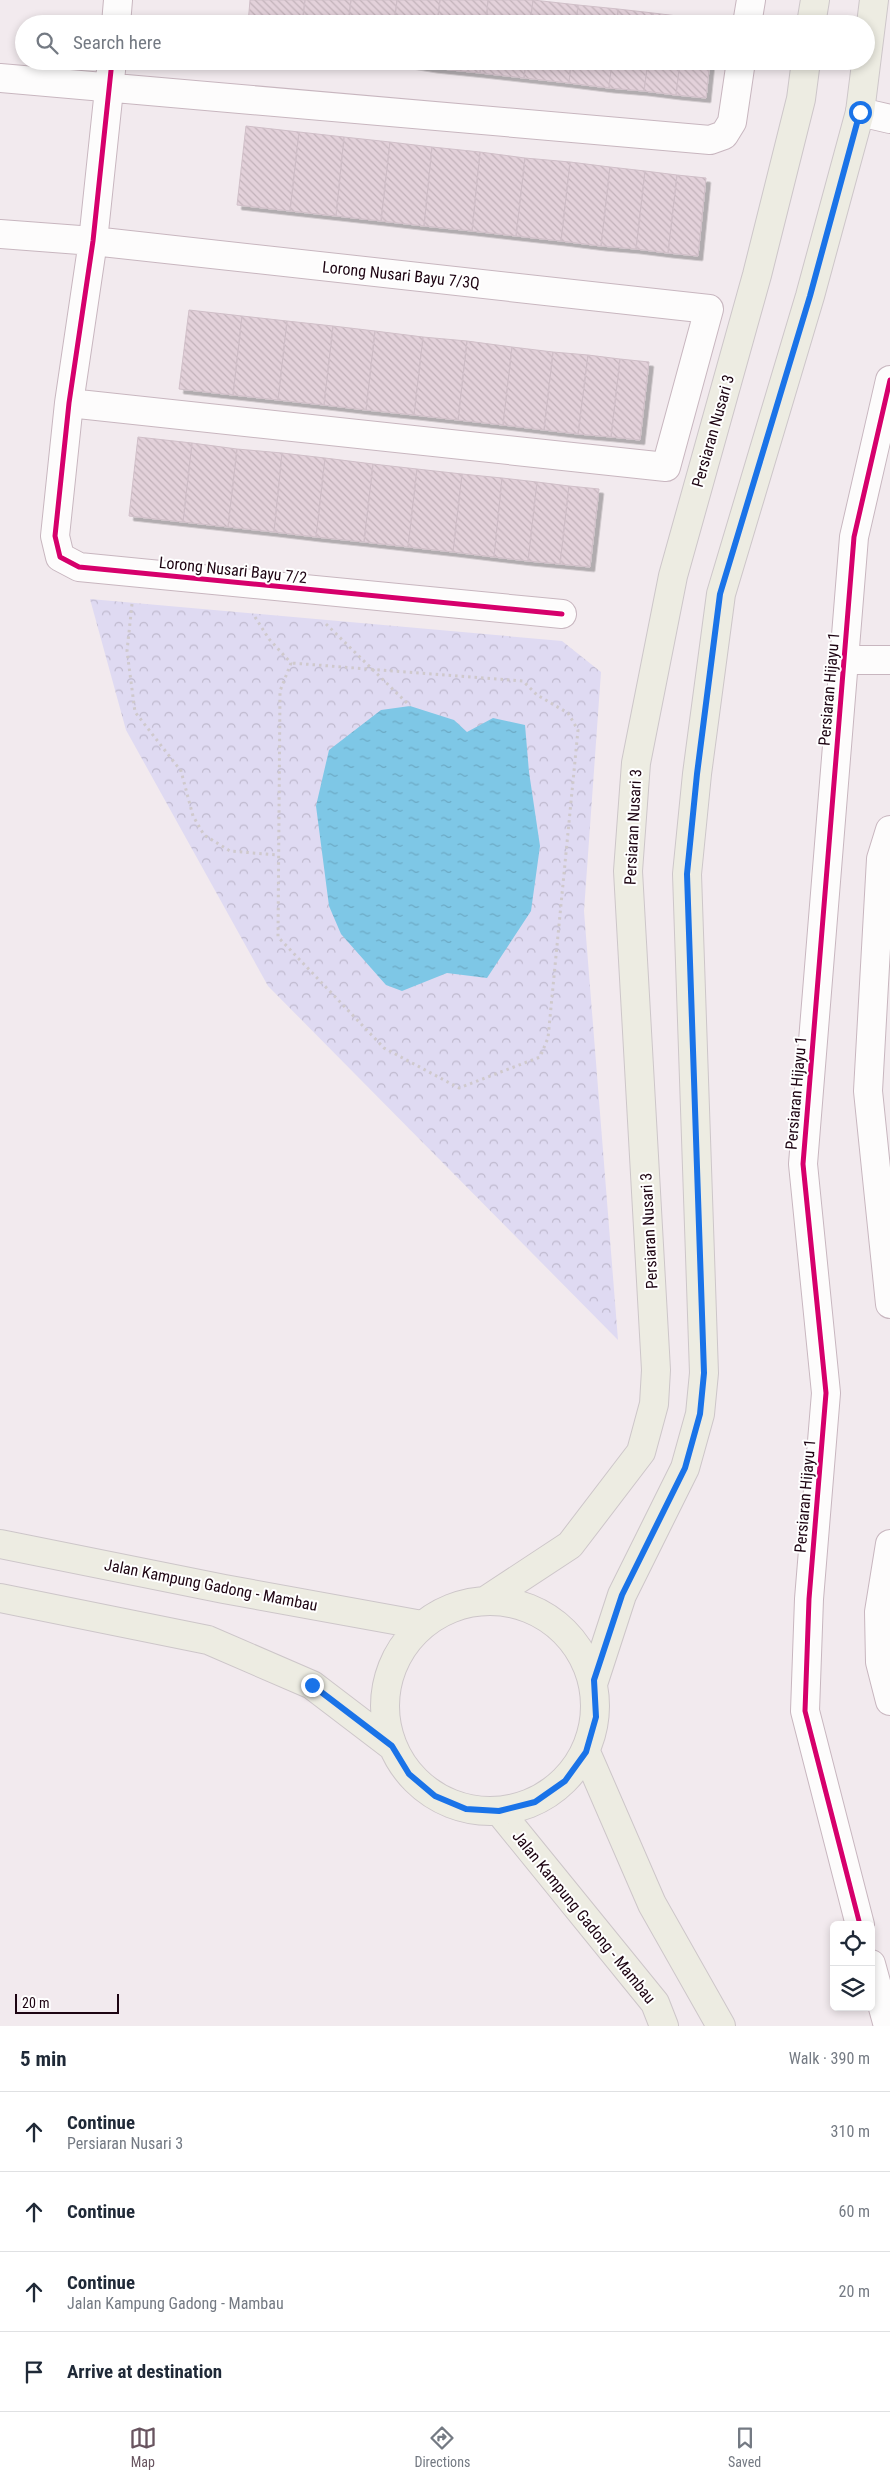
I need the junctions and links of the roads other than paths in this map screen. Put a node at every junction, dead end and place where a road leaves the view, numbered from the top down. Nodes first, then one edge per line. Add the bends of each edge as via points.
1 (118, 0) edge
2 (751, 0) edge
3 (814, 0) edge
4 (874, 0) edge
5 (117, 15) edge
6 (748, 15) edge
7 (812, 15) edge
8 (872, 15) edge
9 (111, 70) edge
10 (740, 70) edge
11 (805, 70) edge
12 (865, 70) edge
13 (0, 78) edge
14 (109, 89) junction
15 (860, 112) junction
16 (890, 119) edge
17 (0, 234) edge
18 (93, 241) junction
19 (890, 380) edge
20 (69, 403) junction
21 (562, 614) dead end
22 (844, 660) junction
23 (890, 660) edge
24 (890, 830) edge
25 (884, 923) edge
26 (879, 1091) edge
27 (888, 1257) edge
28 (890, 1304) edge
29 (0, 1544) edge
30 (890, 1544) edge
31 (0, 1598) edge
32 (484, 1601) junction
33 (885, 1612) edge
34 (422, 1625) junction
35 (594, 1680) junction
36 (890, 1701) edge
37 (392, 1746) junction
38 (586, 1752) junction
39 (499, 1811) junction
40 (859, 1921) edge
41 (872, 1966) edge
42 (664, 2026) edge
43 (721, 2026) edge
44 (888, 2026) edge

1 - 5 street
2 - 6 street
3 - 7 main road
4 - 8 main road
9 - 14 street, Lorong Nusari Bayu 7/2
10 - 14 street via 732,122 724,135 710,140
11 - 32 main road, Persiaran Nusari 3 via 801,99 757,275 673,576 636,763 628,870 656,1360 654,1404 641,1452 570,1545
12 - 15 main road
13 - 14 street
14 - 18 street, Lorong Nusari Bayu 7/2
15 - 16 street
15 - 35 main road via 810,296 720,594 697,774 687,874 704,1373 700,1414 685,1468 622,1595
17 - 18 street, Lorong Nusari Bayu 7/3Q
18 - 20 street, Lorong Nusari Bayu 7/2
18 - 20 street, Lorong Nusari Bayu 7/3Q via 709,309 666,467
19 - 22 street, Persiaran Hijayu 1 via 854,538
20 - 21 street, Lorong Nusari Bayu 7/2 via 55,536 60,556 79,567
22 - 23 street
22 - 40 street, Persiaran Hijayu 1 via 803,1164 826,1393 809,1599 804,1711
24 - 25 street via 881,859
25 - 26 street
26 - 27 street
27 - 28 street
29 - 34 main road, Jalan Kampung Gadong - Mambau
30 - 33 street
31 - 37 main road via 208,1640 312,1685
32 - 34 main road via 451,1608
32 - 35 main road via 520,1605 554,1621 578,1647
33 - 36 street via 880,1662
34 - 37 main road via 400,1649 387,1680 384,1713
35 - 38 main road via 596,1717
37 - 39 main road via 409,1774 435,1796 466,1809
38 - 39 main road via 565,1781 535,1802
38 - 43 main road via 652,1904
39 - 42 main road, Jalan Kampung Gadong - Mambau via 655,2003
41 - 44 street

